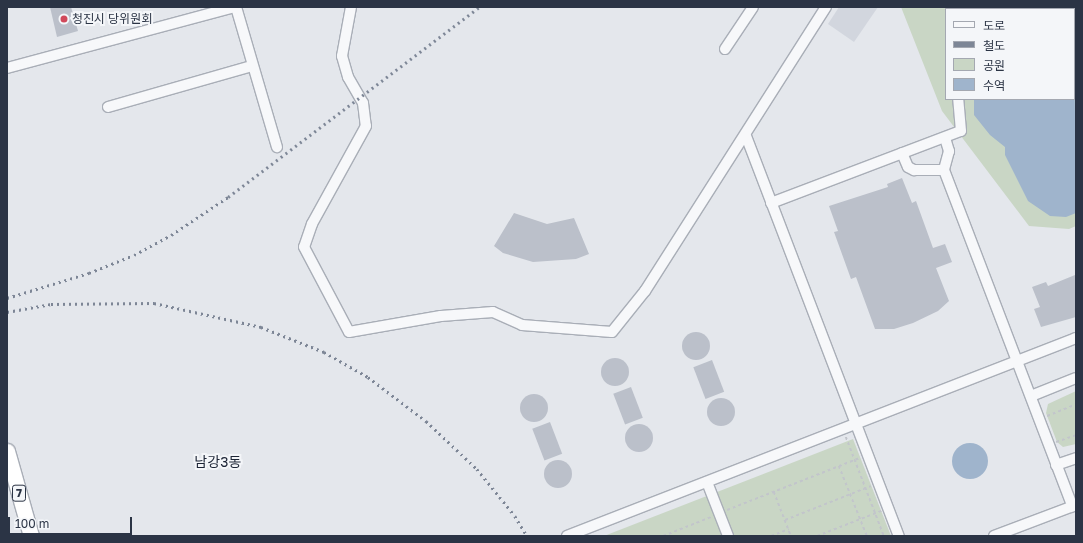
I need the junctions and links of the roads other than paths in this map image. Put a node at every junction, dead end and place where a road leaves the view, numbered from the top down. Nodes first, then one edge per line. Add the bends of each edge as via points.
1 (235, 7) edge
2 (351, 7) edge
3 (752, 7) edge
4 (826, 7) edge
5 (725, 49) dead end
6 (252, 66) junction
7 (7, 68) edge
8 (958, 100) edge
9 (108, 107) dead end
10 (746, 136) junction
11 (944, 138) junction
12 (277, 147) dead end
13 (902, 153) junction
14 (944, 170) junction
15 (771, 203) junction
16 (1076, 338) edge
17 (1018, 360) junction
18 (1076, 378) edge
19 (1031, 396) junction
20 (855, 424) junction
21 (7, 451) edge
22 (1076, 458) edge
23 (1056, 465) junction
24 (707, 482) junction
25 (1074, 506) edge
26 (31, 536) edge
27 (567, 536) edge
28 (728, 536) edge
29 (899, 536) edge
30 (994, 536) edge

1 - 6 street
1 - 7 street
2 - 10 street via 342,56 348,77 363,104 366,126 312,224 304,247 349,332 441,316 492,312 522,325 612,332 645,290
3 - 5 street
4 - 10 street
6 - 9 street
6 - 12 street
8 - 11 street via 961,131
10 - 15 street
11 - 13 street
11 - 14 street via 949,151
13 - 14 street via 908,167 914,170
13 - 15 street
14 - 17 street
15 - 20 street
16 - 17 street
17 - 19 street
17 - 20 street
18 - 19 street
19 - 23 street
20 - 24 street
20 - 29 street
21 - 26 highway, 7
22 - 23 street
23 - 25 street
24 - 27 street
24 - 28 street
25 - 30 street

